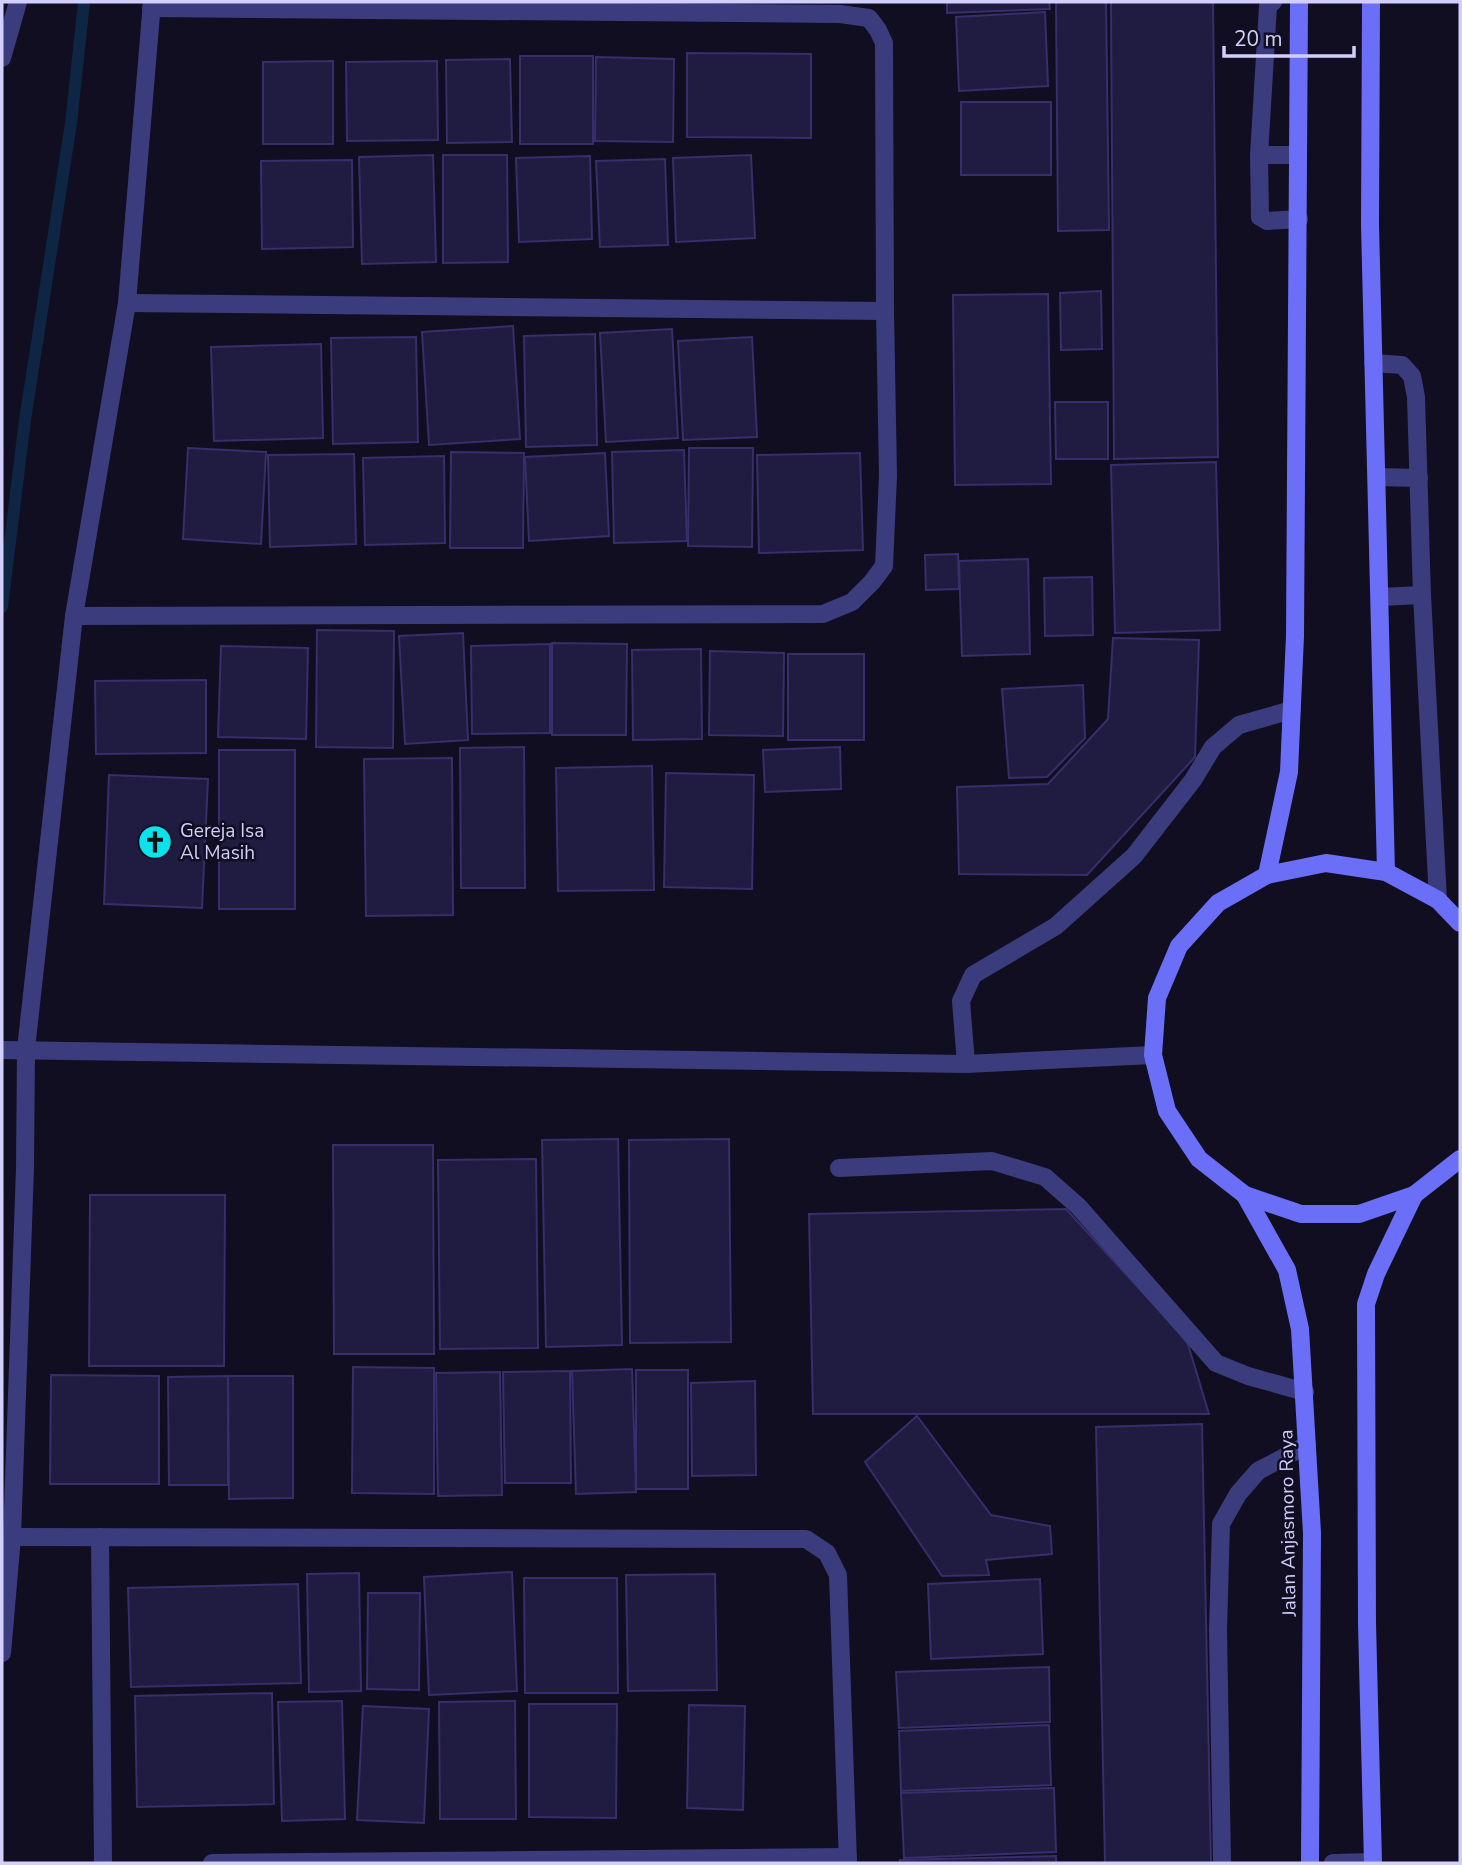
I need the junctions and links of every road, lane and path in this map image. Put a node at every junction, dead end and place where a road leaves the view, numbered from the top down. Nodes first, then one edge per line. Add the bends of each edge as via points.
1 (18, 2) edge
2 (1273, 2) edge
3 (1299, 2) edge
4 (1371, 2) edge
5 (151, 5) edge
6 (2, 58) edge
7 (1259, 155) junction
8 (1298, 155) junction
9 (1299, 219) junction
10 (127, 303) junction
11 (885, 311) junction
12 (1373, 363) junction
13 (1377, 477) junction
14 (1419, 478) junction
15 (1422, 595) junction
16 (1380, 597) junction
17 (74, 616) junction
18 (1292, 710) junction
19 (1386, 872) junction
20 (1267, 875) junction
21 (1438, 900) junction
22 (1460, 923) edge
23 (26, 1049) junction
24 (3, 1050) edge
25 (1153, 1055) junction
26 (966, 1064) junction
27 (1460, 1159) edge
28 (839, 1168) dead end
29 (1245, 1195) junction
30 (1414, 1195) junction
31 (1305, 1392) junction
32 (1307, 1445) junction
33 (12, 1537) junction
34 (100, 1537) junction
35 (2, 1653) edge
36 (848, 1860) edge
37 (103, 1863) edge
38 (212, 1863) edge
39 (1222, 1863) edge
40 (1310, 1863) edge
41 (1333, 1863) edge
42 (1373, 1863) edge

1 - 6 street
2 - 7 street via 1268,6
3 - 8 street
4 - 12 street
5 - 10 street
5 - 11 street via 869,18 884,43
7 - 8 street
7 - 9 street via 1260,217 1267,221
8 - 9 street
9 - 18 street
10 - 11 street
10 - 17 street
11 - 17 street via 888,476 884,566 852,602 823,614
12 - 13 street
12 - 14 street via 1402,365 1412,376
13 - 14 street
13 - 16 street
14 - 15 street
15 - 16 street
15 - 21 street
16 - 19 street
17 - 23 street
18 - 20 street via 1289,772
18 - 26 street via 1239,725 1213,747 1134,856 1056,926 972,975 961,1001
19 - 20 street via 1326,863
19 - 21 street
20 - 25 street via 1217,903 1179,946 1157,998
21 - 22 street
23 - 24 street
23 - 26 street
23 - 33 street
25 - 26 street
25 - 29 street via 1167,1111 1199,1159
27 - 30 street
28 - 31 street via 992,1161 1045,1177 1078,1206 1216,1363
29 - 30 street via 1300,1214 1359,1214
29 - 31 street, Jalan Anjasmoro Raya via 1287,1270 1300,1329
30 - 42 street via 1366,1304
31 - 32 street, Jalan Anjasmoro Raya
32 - 39 street via 1258,1471 1221,1524
32 - 40 street, Jalan Anjasmoro Raya via 1312,1533
33 - 34 street
33 - 35 street
34 - 36 street via 806,1539 827,1553 838,1575
34 - 37 street
36 - 38 street
41 - 42 street

